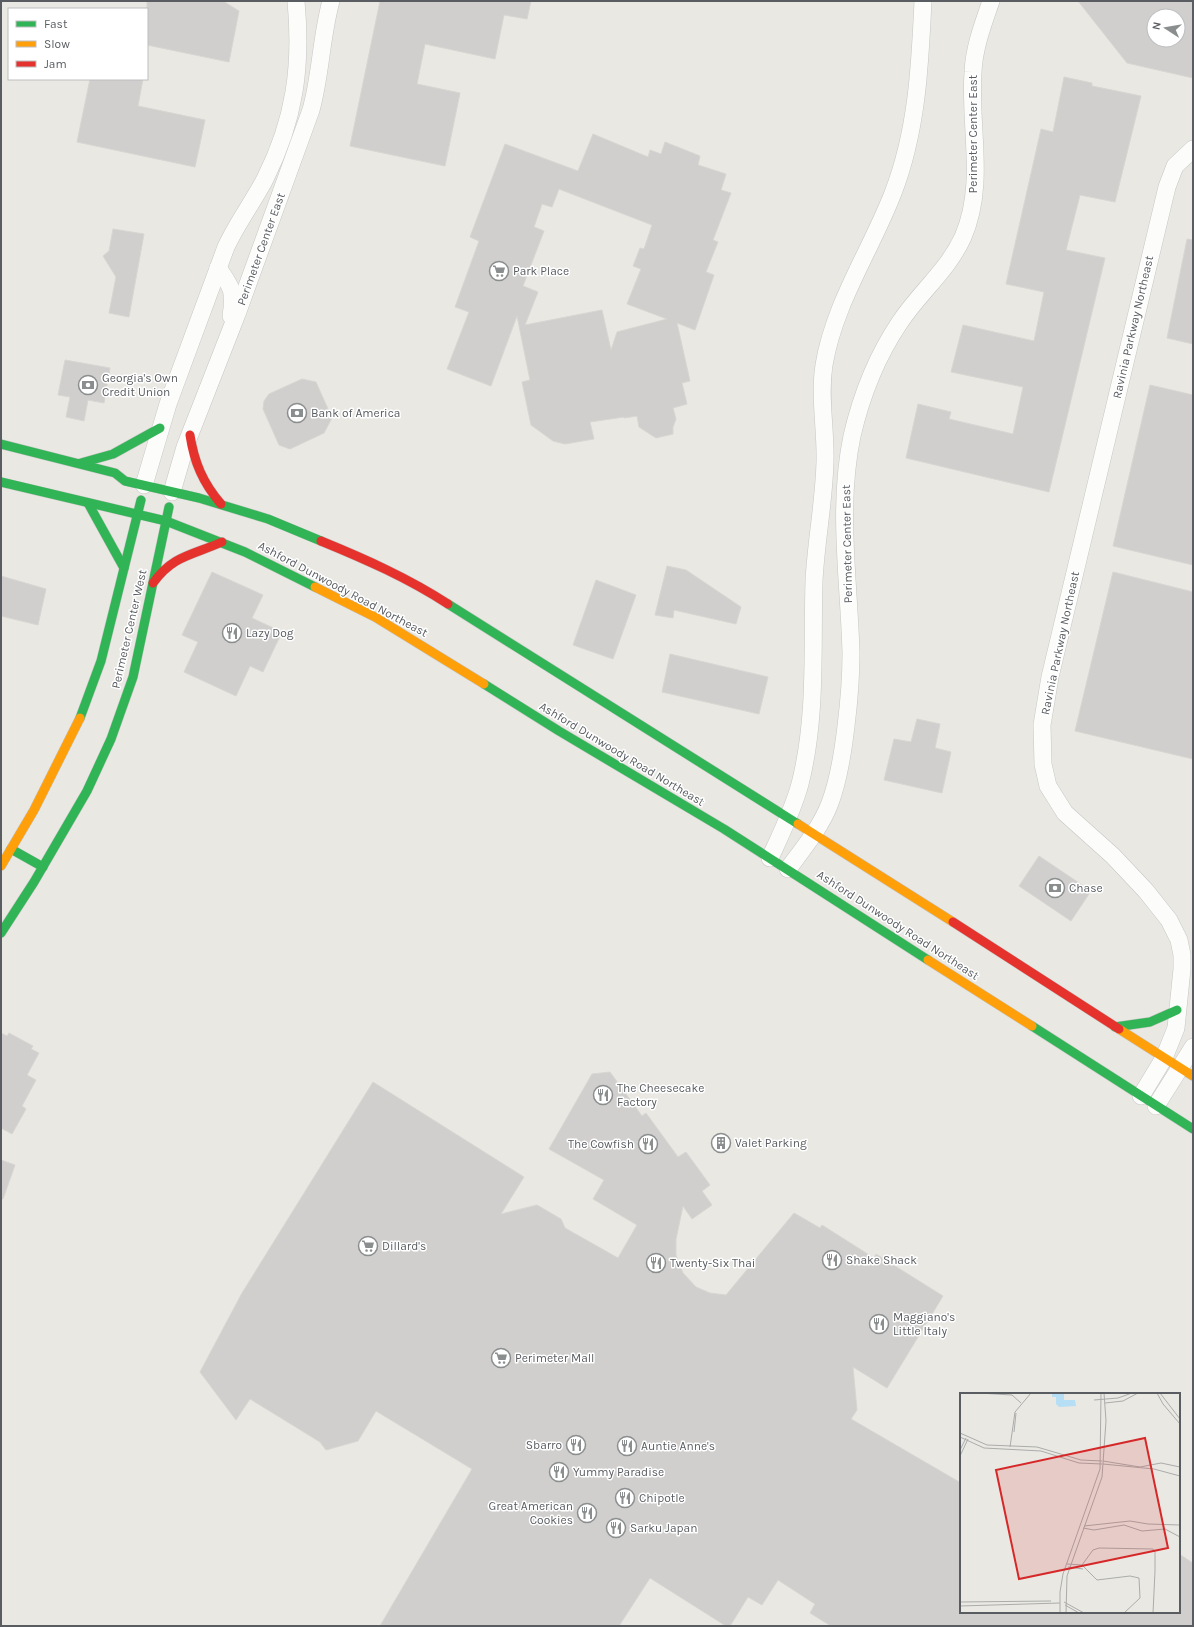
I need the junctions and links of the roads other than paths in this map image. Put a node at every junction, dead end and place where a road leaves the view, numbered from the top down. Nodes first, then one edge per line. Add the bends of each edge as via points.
1 (330, 1) edge
2 (923, 1) edge
3 (991, 1) edge
4 (297, 5) edge
5 (300, 142) junction
6 (1193, 149) edge
7 (218, 268) junction
8 (228, 338) junction
9 (160, 428) junction
10 (190, 435) junction
11 (1, 444) edge
12 (78, 464) junction
13 (846, 479) junction
14 (1, 482) edge
15 (144, 485) junction
16 (172, 492) junction
17 (88, 503) junction
18 (221, 504) junction
19 (821, 510) junction
20 (138, 514) junction
21 (166, 521) junction
22 (222, 542) junction
23 (845, 547) junction
24 (124, 568) junction
25 (152, 584) junction
26 (789, 818) junction
27 (813, 833) junction
28 (11, 849) junction
29 (770, 858) junction
30 (1, 866) edge
31 (43, 867) junction
32 (788, 870) junction
33 (1, 933) edge
34 (1186, 939) edge
35 (1177, 1010) junction
36 (1115, 1027) junction
37 (1193, 1047) edge
38 (1164, 1058) junction
39 (1186, 1072) edge
40 (1141, 1096) junction
41 (1156, 1106) junction
42 (1193, 1129) edge

1 - 5 street, Perimeter Center East via 315,97
2 - 19 street, Perimeter Center East via 915,112 904,162 893,194 828,343 822,384 825,436
3 - 13 street, Perimeter Center East via 981,29 973,71 976,157 974,197 963,236 945,268 901,321 877,363 852,436
4 - 5 street via 305,16 308,30
4 - 7 street, Perimeter Center East via 296,82 289,118 265,179 235,228
5 - 8 street, Perimeter Center East
6 - 34 street, Ravinia Parkway Northeast via 1175,166 1167,187 1050,676 1042,726 1043,764 1048,786 1066,813 1113,856
7 - 8 street via 231,286 233,297
7 - 9 street, Perimeter Center East
8 - 10 street, Perimeter Center East
9 - 12 main road via 131,446 97,461
9 - 15 street, Perimeter Center East
10 - 16 street, Perimeter Center East
10 - 18 main road via 196,466 208,489
11 - 12 main road
12 - 15 main road via 115,473 125,481
13 - 19 street via 831,504
13 - 23 street, Perimeter Center East
14 - 17 main road, Ashford Dunwoody Road Northeast
15 - 16 main road
15 - 20 main road, Perimeter Center West
16 - 18 main road
16 - 21 main road, Perimeter Center West
17 - 20 main road, Ashford Dunwoody Road Northeast
17 - 24 main road
18 - 26 main road via 309,535 363,558 430,592
19 - 23 street via 838,524
19 - 26 street, Perimeter Center East via 814,579 812,711 800,783
20 - 21 main road, Ashford Dunwoody Road Northeast
20 - 24 main road, Perimeter Center West
21 - 22 main road, Ashford Dunwoody Road Northeast
21 - 25 main road, Perimeter Center West
22 - 25 main road via 186,554 174,561
22 - 29 main road, Ashford Dunwoody Road Northeast via 339,599 411,638
23 - 27 street, Perimeter Center East via 850,681 845,733 837,785 829,806
24 - 28 main road, Perimeter Center West via 101,661 81,716
25 - 31 main road, Perimeter Center West via 133,676 111,739 87,791
26 - 27 main road
26 - 29 street, Perimeter Center East
27 - 32 street, Perimeter Center East
27 - 36 main road
28 - 30 main road, Perimeter Center West
28 - 31 main road
29 - 32 main road, Ashford Dunwoody Road Northeast
31 - 33 main road, Perimeter Center West
32 - 40 main road, Ashford Dunwoody Road Northeast
34 - 35 street, Ravinia Parkway Northeast
35 - 36 main road via 1150,1022
35 - 38 street, Ravinia Parkway Northeast via 1176,1028
36 - 38 main road
37 - 39 street
38 - 39 main road
38 - 40 street, Ravinia Parkway Northeast
39 - 41 street
40 - 41 main road, Ashford Dunwoody Road Northeast
41 - 42 main road, Ashford Dunwoody Road Northeast

